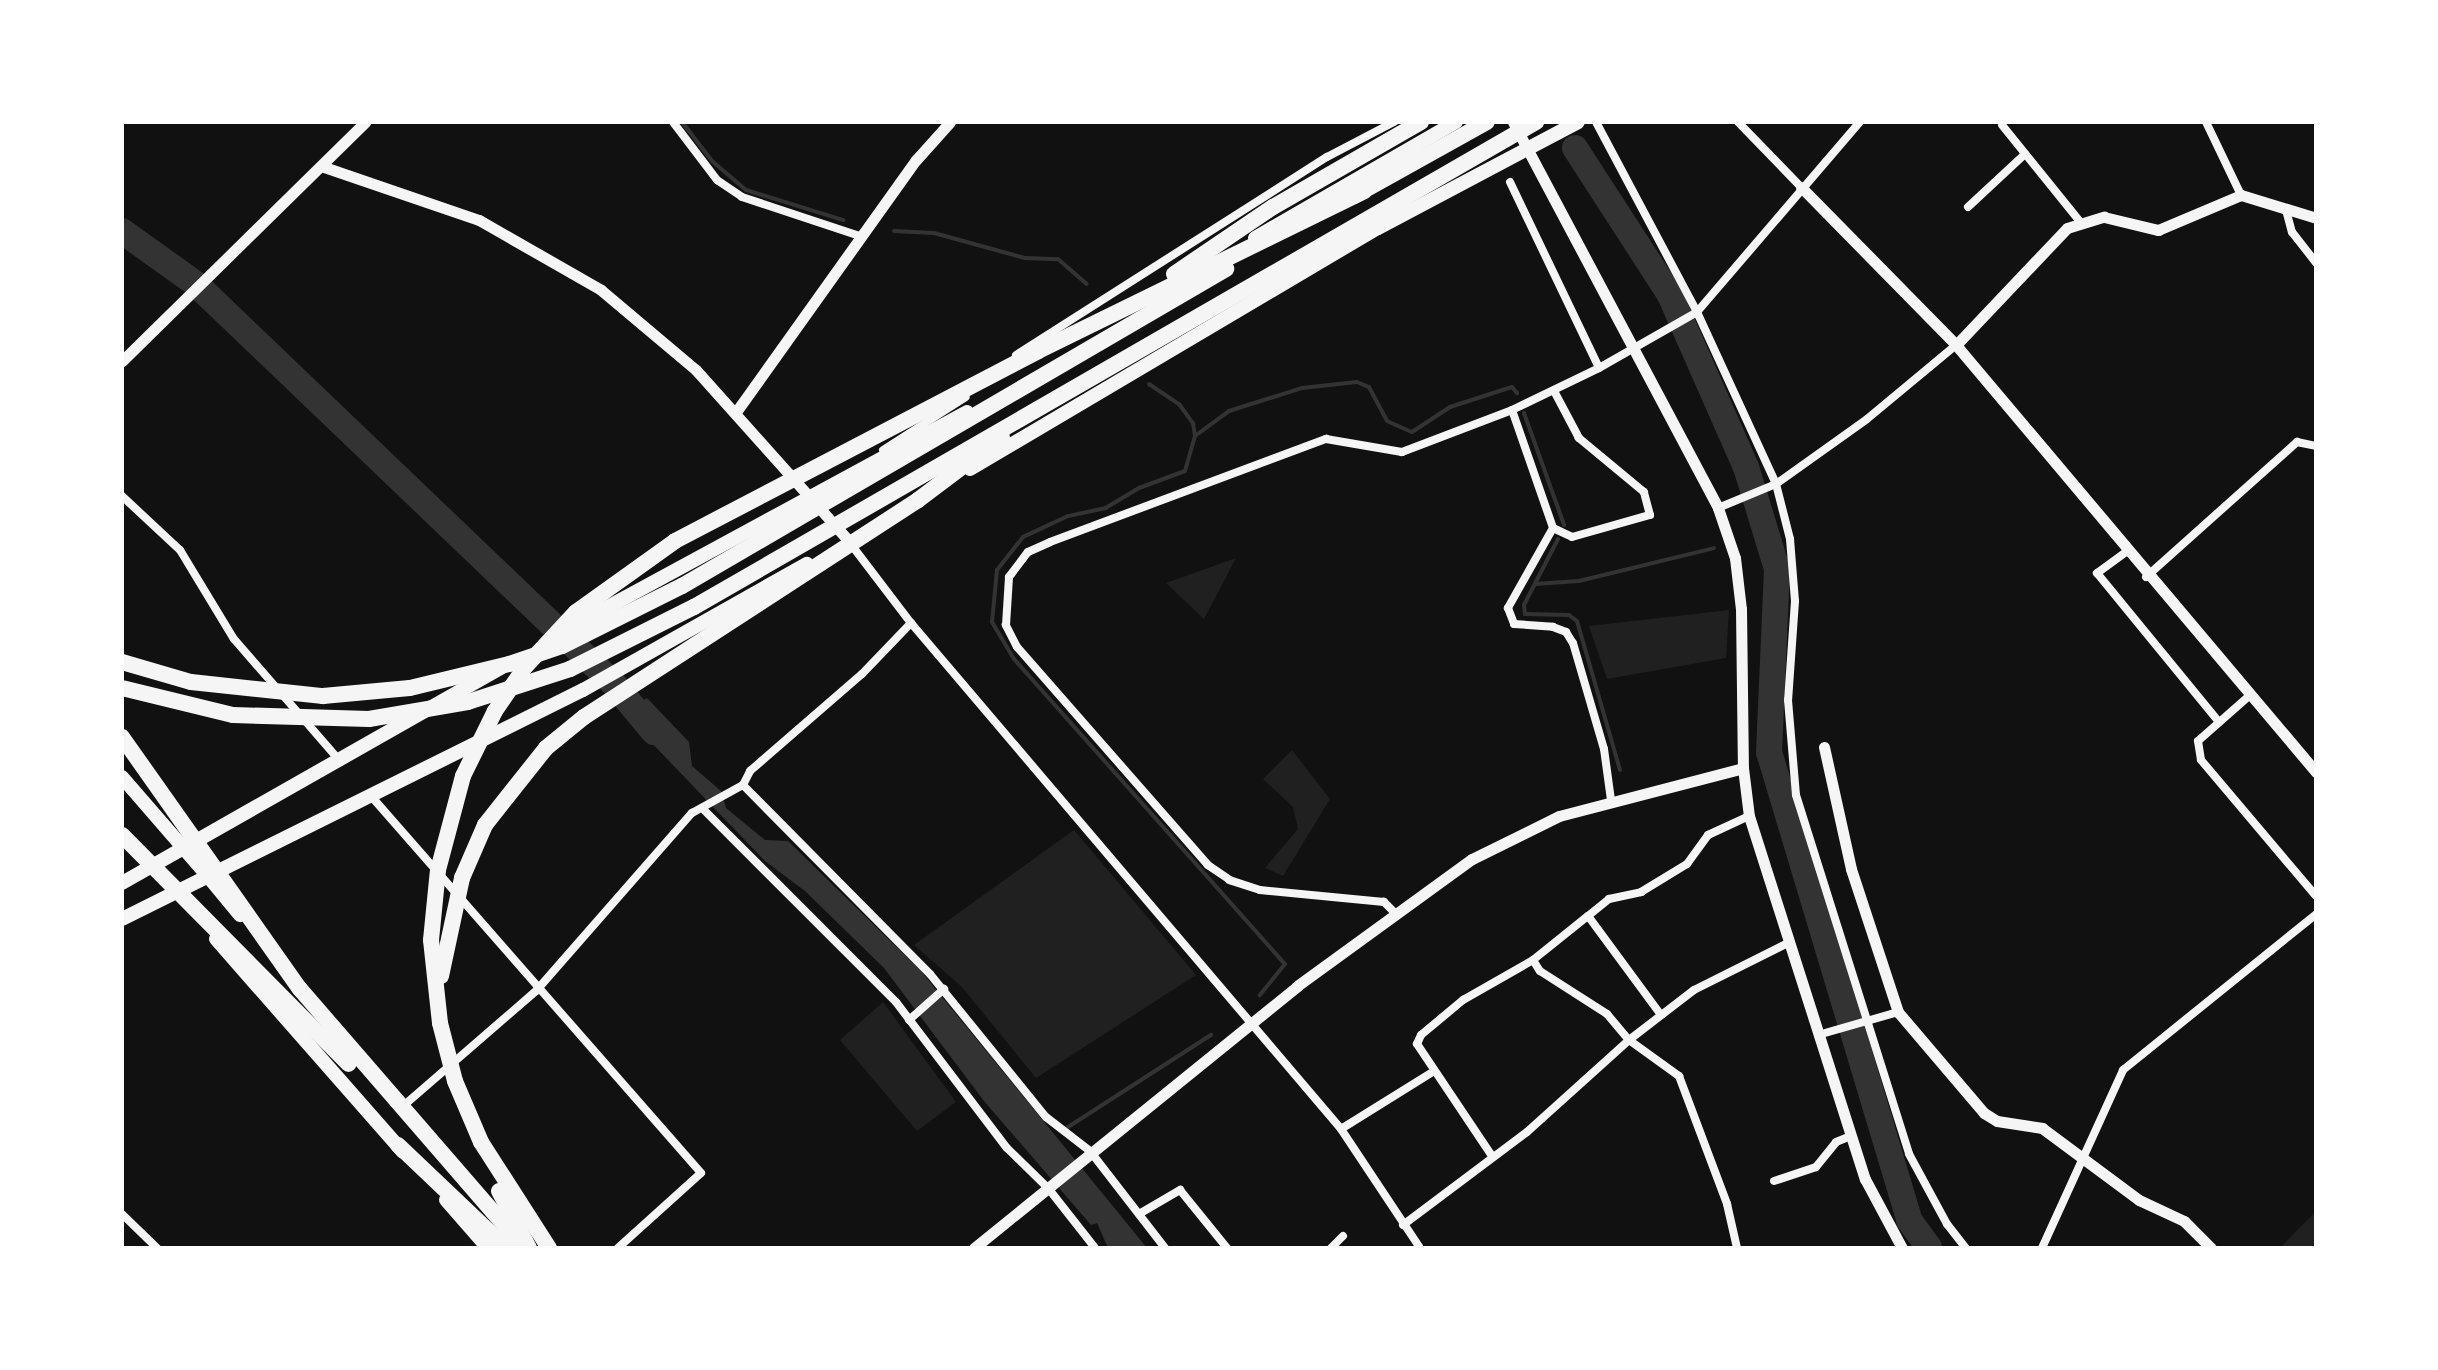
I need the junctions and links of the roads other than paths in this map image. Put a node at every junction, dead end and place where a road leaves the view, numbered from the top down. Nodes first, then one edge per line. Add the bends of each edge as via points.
1 (365, 122) edge
2 (673, 122) edge
3 (950, 122) edge
4 (1394, 122) edge
5 (1421, 122) edge
6 (1456, 122) edge
7 (1487, 122) edge
8 (1513, 122) edge
9 (1536, 122) edge
10 (1578, 122) edge
11 (1596, 122) edge
12 (1738, 122) edge
13 (1860, 122) edge
14 (2206, 122) edge
15 (2002, 125) dead end
16 (1528, 149) junction
17 (2025, 154) junction
18 (324, 167) junction
19 (1510, 182) dead end
20 (1801, 187) junction
21 (1364, 191) junction
22 (2241, 195) junction
23 (1968, 207) dead end
24 (2286, 210) junction
25 (2316, 218) edge
26 (2081, 223) junction
27 (860, 236) junction
28 (2316, 263) edge
29 (1695, 313) junction
30 (1956, 345) junction
31 (1634, 346) junction
32 (122, 361) edge
33 (1599, 368) junction
34 (1554, 391) junction
35 (1061, 393) junction
36 (990, 399) junction
37 (1512, 410) junction
38 (736, 412) junction
39 (2316, 446) edge
40 (846, 475) junction
41 (1776, 484) junction
42 (122, 496) edge
43 (811, 496) junction
44 (1718, 508) junction
45 (1553, 528) junction
46 (849, 541) junction
47 (2126, 552) junction
48 (2146, 577) junction
49 (911, 623) junction
50 (122, 662) edge
51 (122, 688) edge
52 (2249, 696) junction
53 (2218, 721) junction
54 (122, 737) edge
55 (1824, 747) dead end
56 (341, 763) junction
57 (1743, 768) junction
58 (2316, 772) edge
59 (122, 777) edge
60 (743, 785) junction
61 (371, 796) junction
62 (1611, 800) junction
63 (702, 808) junction
64 (1749, 816) junction
65 (122, 835) edge
66 (122, 842) edge
67 (183, 848) junction
68 (147, 870) junction
69 (207, 875) junction
70 (122, 883) edge
71 (172, 895) junction
72 (2316, 896) edge
73 (1395, 913) junction
74 (2316, 914) edge
75 (1588, 916) junction
76 (122, 919) edge
77 (1790, 942) junction
78 (1533, 960) junction
79 (944, 989) junction
80 (536, 991) junction
81 (1898, 1012) junction
82 (1661, 1015) junction
83 (909, 1020) junction
84 (1868, 1020) junction
85 (1251, 1023) junction
86 (1818, 1035) junction
87 (1629, 1040) junction
88 (1434, 1071) junction
89 (402, 1108) junction
90 (1341, 1129) junction
91 (1851, 1136) junction
92 (398, 1145) junction
93 (1090, 1151) junction
94 (1492, 1156) junction
95 (2082, 1159) junction
96 (1774, 1181) dead end
97 (1048, 1188) junction
98 (122, 1214) edge
99 (1139, 1214) junction
100 (1403, 1225) junction
101 (1343, 1236) dead end
102 (157, 1248) edge
103 (488, 1248) edge
104 (506, 1248) edge
105 (518, 1248) edge
106 (526, 1248) edge
107 (549, 1248) edge
108 (618, 1248) edge
109 (974, 1248) edge
110 (1095, 1248) edge
111 (1165, 1248) edge
112 (1227, 1248) edge
113 (1331, 1248) edge
114 (1420, 1248) edge
115 (1737, 1248) edge
116 (1902, 1248) edge
117 (1966, 1248) edge
118 (2042, 1248) edge
119 (2211, 1248) edge

1 - 18 street
2 - 27 street via 717,180 742,197
3 - 27 street
4 - 40 street via 1327,157 1031,343 975,391
5 - 36 highway via 1273,207
6 - 36 main road
7 - 21 highway
8 - 16 street
9 - 35 highway
10 - 16 main road
11 - 29 street
12 - 20 street
13 - 20 street
14 - 22 street
15 - 17 street
16 - 31 street
16 - 46 main road via 1378,228
17 - 23 street
17 - 26 street
18 - 32 street
18 - 38 street via 479,220 524,242 636,316
19 - 33 street
20 - 29 street
20 - 30 street
21 - 50 highway via 623,617 562,646 464,678 370,694 278,695 191,682
21 - 107 highway via 1038,351 675,541 576,612 525,667 495,711 463,776 438,870 431,940 440,1023 455,1081 481,1142
22 - 24 street
22 - 26 street via 2158,230 2104,217
24 - 25 street
24 - 28 street via 2292,232
26 - 30 street via 2067,228
27 - 38 street
29 - 31 street
29 - 41 street
30 - 41 street via 1867,419
30 - 47 street
31 - 33 street
31 - 44 street
33 - 34 street
34 - 37 street
34 - 45 street via 1579,438 1644,492 1650,515 1572,537
35 - 51 highway via 632,640 570,669 468,702 369,719 279,720 186,706
35 - 106 highway via 907,507 565,732 530,765 485,825 462,878 445,941 441,1022 458,1113
36 - 40 main road
37 - 45 street
37 - 73 street via 1402,452 1326,439 1050,542 1028,552 1009,577 1006,625 1017,647 1208,865 1260,890 1384,902
38 - 43 street
39 - 48 street via 2297,442
40 - 43 main road
41 - 44 street
41 - 84 street via 1793,570 1788,700 1796,795
42 - 56 street via 180,550 234,639
43 - 46 street
43 - 56 main road via 584,619
44 - 57 street via 1735,558 1741,609
45 - 62 street via 1508,608 1514,624 1553,627 1566,632 1573,643 1604,749
46 - 49 street
46 - 61 main road via 583,690
47 - 48 street
47 - 53 street via 2097,573
48 - 52 street
49 - 60 street via 862,674 750,771
49 - 85 street
52 - 53 street
52 - 58 street
53 - 72 street via 2198,741 2201,760
54 - 106 highway via 300,989
55 - 81 street via 1851,869
56 - 67 main road
57 - 62 street
57 - 64 street
59 - 67 main road
60 - 63 street
60 - 79 street
61 - 69 main road
61 - 80 street
62 - 73 street via 1507,840
63 - 80 street
63 - 83 street
64 - 75 street via 1708,835 1687,864 1641,892 1609,899
64 - 77 street
65 - 105 highway via 380,1096
66 - 68 main road
67 - 68 main road
67 - 69 main road
68 - 70 main road
68 - 71 main road
69 - 71 main road
69 - 89 main road
71 - 76 main road
71 - 92 main road
73 - 85 street
74 - 95 street via 2123,1070
75 - 78 street
75 - 82 street
77 - 82 street via 1694,990
77 - 86 street
78 - 87 street via 1540,971 1607,1014
78 - 88 street via 1463,1000 1421,1035 1417,1044
79 - 83 street
79 - 93 street via 1058,1127
80 - 89 street
80 - 108 street via 701,1173
81 - 84 street
81 - 95 street via 1984,1113 1997,1121 2042,1128
82 - 87 street
83 - 97 street via 1007,1148
84 - 86 street
84 - 117 street via 1909,1154
85 - 90 street
85 - 93 street
86 - 91 street
87 - 94 street via 1527,1132
87 - 115 street via 1679,1076 1727,1204
88 - 90 street
88 - 94 street
89 - 106 main road
90 - 100 street
91 - 96 street via 1836,1142 1816,1167
91 - 116 street via 1884,1224
92 - 103 main road
92 - 104 highway
93 - 97 street
93 - 99 street
94 - 100 street
95 - 118 street
95 - 119 street via 2139,1200 2184,1221
97 - 109 street
97 - 110 street
98 - 102 street
99 - 111 street
99 - 112 street via 1180,1190
100 - 114 street
101 - 113 street

